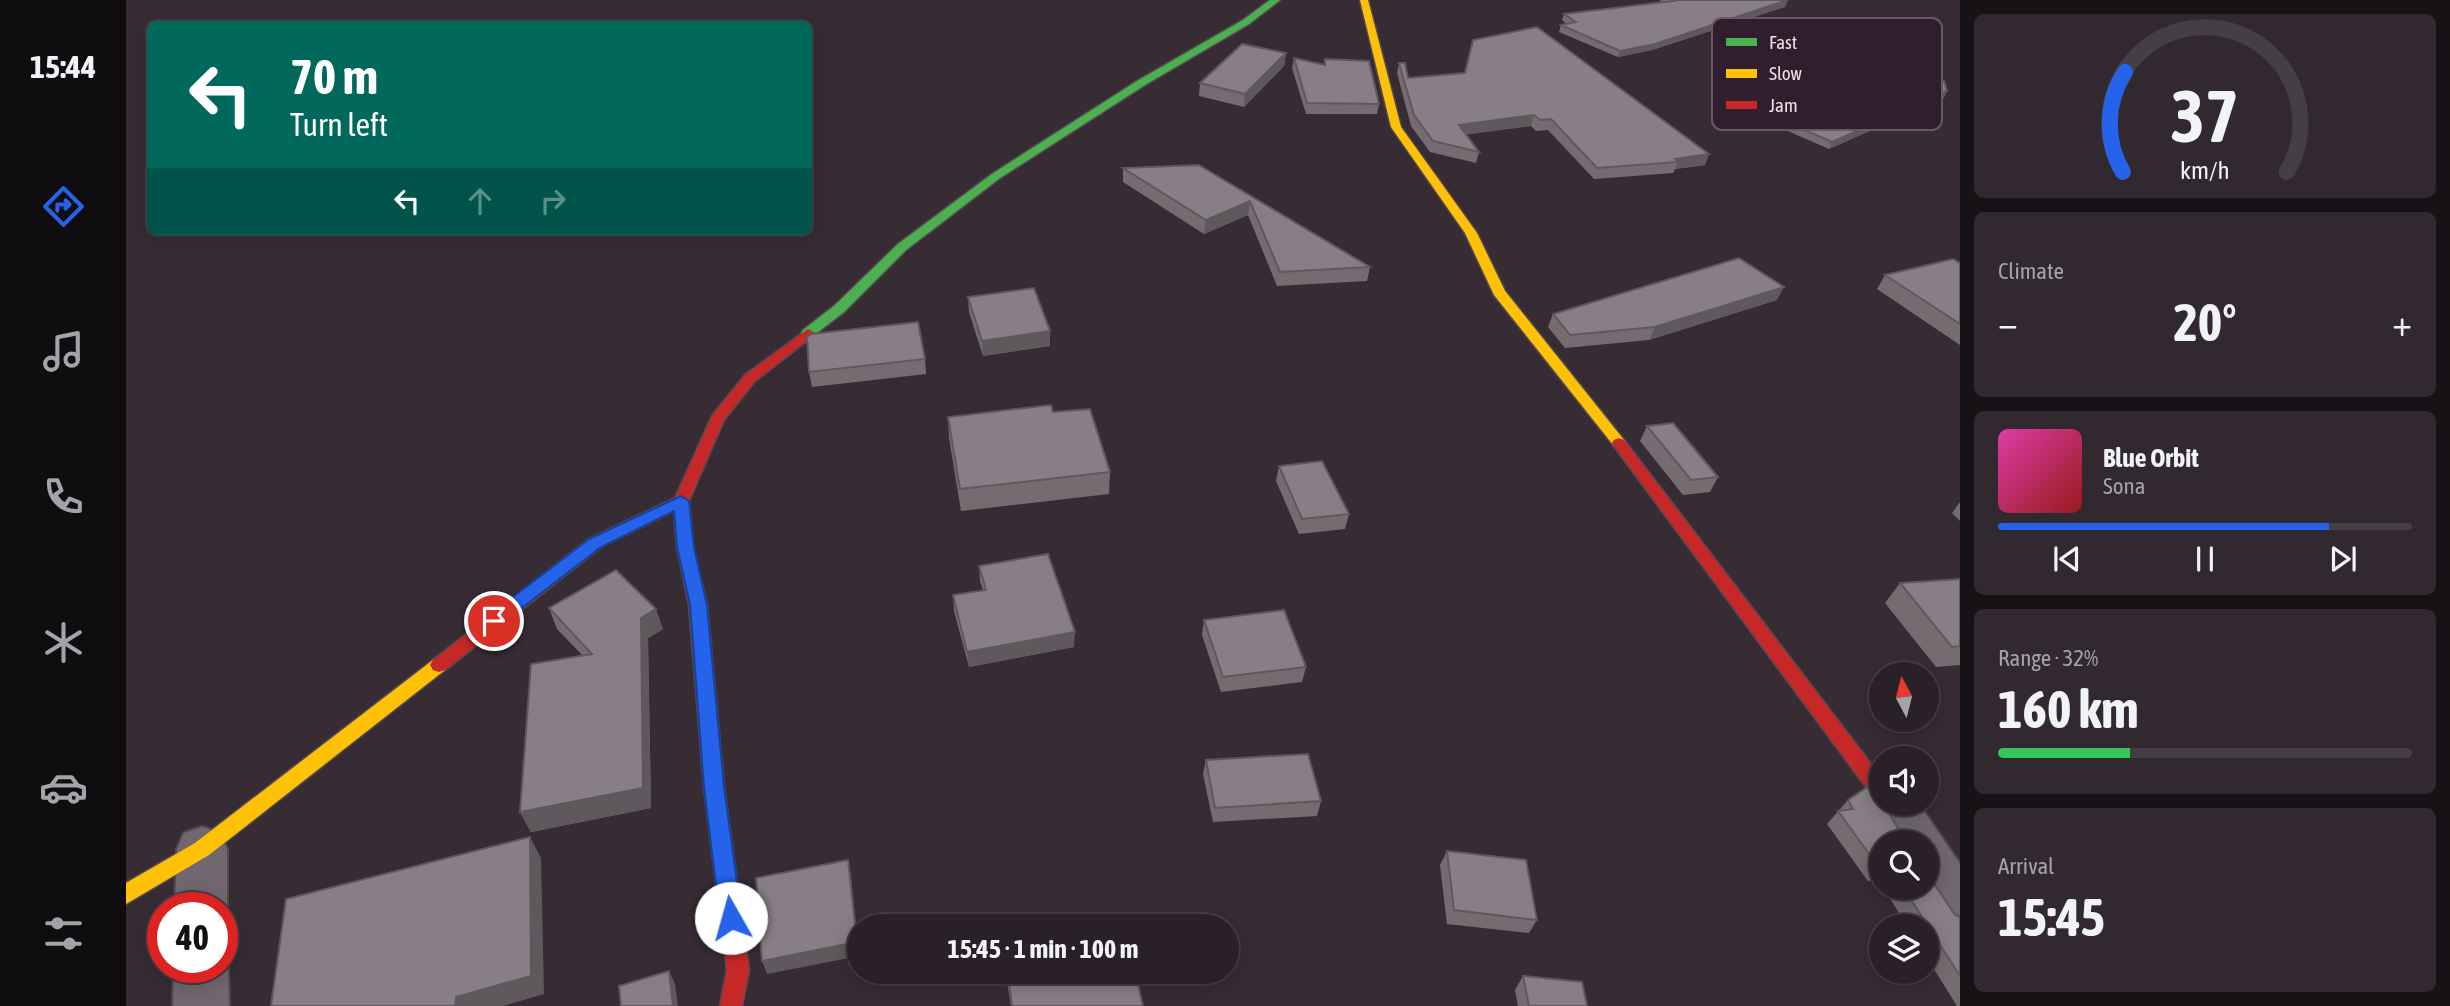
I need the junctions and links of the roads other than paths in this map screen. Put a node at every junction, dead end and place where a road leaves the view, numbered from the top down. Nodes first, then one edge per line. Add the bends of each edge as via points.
1 (1276, 0) edge
2 (1364, 0) edge
3 (681, 501) junction
4 (1869, 776) edge
5 (202, 849) junction
6 (1939, 876) edge
7 (201, 892) edge
8 (126, 894) edge
9 (1960, 908) edge
10 (201, 983) edge
11 (201, 1006) edge
12 (731, 1006) edge

1 - 3 street via 996,176 902,247 839,309 750,378 717,419
2 - 4 street via 1396,127 1471,233 1499,292 1643,474
3 - 5 street via 595,543
3 - 12 street via 698,605 714,787 738,970
5 - 7 street
5 - 8 street
6 - 9 street
10 - 11 street

